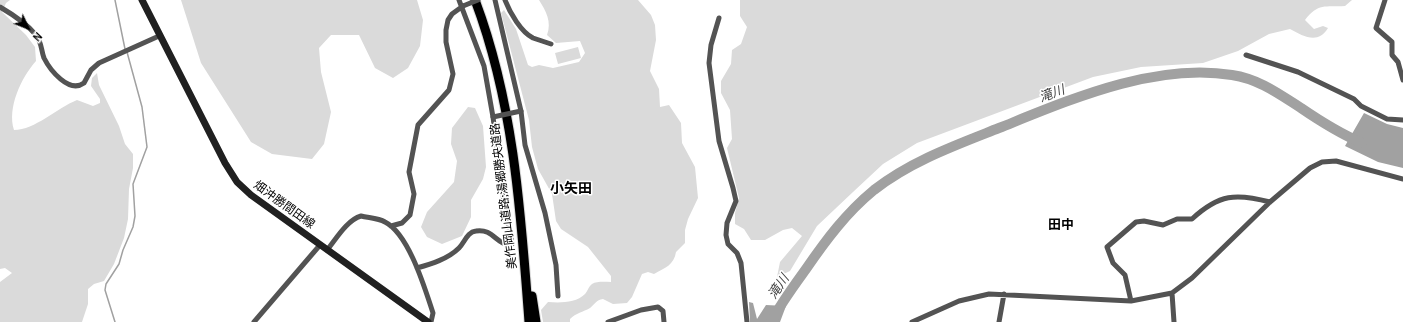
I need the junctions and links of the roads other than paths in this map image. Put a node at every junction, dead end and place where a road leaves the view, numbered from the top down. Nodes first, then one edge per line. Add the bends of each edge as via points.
1 (142, 0) edge
2 (459, 0) edge
3 (476, 0) edge
4 (495, 0) edge
5 (505, 0) edge
6 (1385, 0) edge
7 (462, 6) junction
8 (0, 7) edge
9 (719, 18) dead end
10 (159, 36) junction
11 (551, 44) dead end
12 (1246, 55) dead end
13 (1403, 80) edge
14 (521, 111) junction
15 (493, 117) junction
16 (1403, 120) edge
17 (1403, 179) edge
18 (1270, 202) junction
19 (391, 226) junction
20 (522, 232) junction
21 (320, 245) junction
22 (327, 250) junction
23 (417, 268) junction
24 (1172, 293) junction
25 (1004, 294) junction
26 (558, 296) dead end
27 (1131, 301) junction
28 (254, 322) edge
29 (428, 322) edge
30 (431, 322) edge
31 (529, 322) edge
32 (536, 322) edge
33 (608, 322) edge
34 (664, 322) edge
35 (747, 322) edge
36 (912, 322) edge
37 (999, 322) edge
38 (1174, 322) edge

1 - 10 main road, 畑沖勝間田線
2 - 7 street
3 - 7 street, bridge
3 - 20 highway, 美作岡山道路;湯郷勝央道路 via 508,122
4 - 14 street
5 - 11 street via 524,30 532,37
6 - 13 street via 1376,28 1392,42 1392,55 1398,62
7 - 15 street via 484,66
7 - 19 street via 452,14 446,30 452,82 444,97 418,125 413,144 409,172 414,194 410,215 402,223
8 - 10 street via 35,34 40,40 48,64 69,85 84,83 91,70 99,64
9 - 35 street via 709,63 719,141 736,201 727,223 726,235 728,244 737,253 741,263
10 - 21 main road, 畑沖勝間田線 via 237,182
12 - 16 street via 1298,72 1354,99 1361,106 1387,119
14 - 15 street, bridge
14 - 26 street via 525,145 545,213 556,265
15 - 23 street via 512,244 503,244 487,231 477,231 467,236 451,254
17 - 18 street via 1336,161 1322,162 1310,168
18 - 24 street via 1192,278
18 - 27 street via 1243,196 1232,197 1206,207 1192,219 1177,219 1163,225 1136,222 1107,247 1113,262 1125,276
19 - 22 street via 383,220 358,217 348,224
19 - 23 street via 403,241
20 - 31 highway, 美作岡山道路;湯郷勝央道路
20 - 32 highway
21 - 22 main road, 畑沖勝間田線
21 - 28 street
22 - 29 main road, 畑沖勝間田線
23 - 30 street via 433,313
24 - 27 street
24 - 38 street
25 - 27 street
25 - 36 street via 966,299
25 - 37 street
33 - 34 street via 641,310 658,307 663,311

